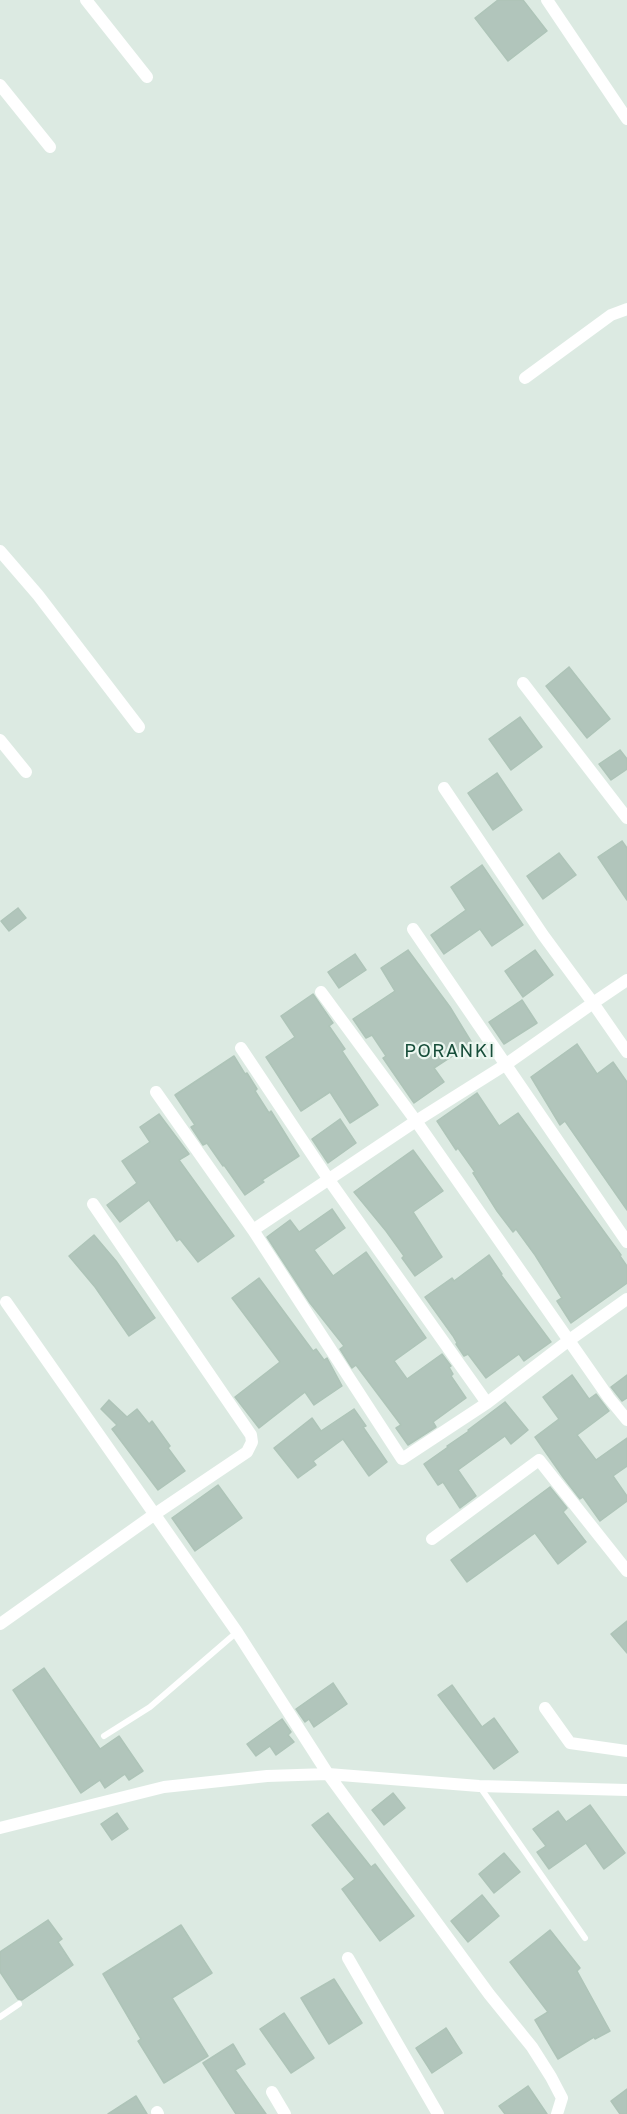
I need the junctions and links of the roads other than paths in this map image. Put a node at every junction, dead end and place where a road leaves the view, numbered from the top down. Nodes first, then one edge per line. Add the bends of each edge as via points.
1 (86, 0) edge
2 (548, 0) edge
3 (147, 77) dead end
4 (0, 86) edge
5 (627, 119) edge
6 (50, 147) dead end
7 (627, 309) edge
8 (525, 378) dead end
9 (2, 556) edge
10 (523, 683) dead end
11 (138, 727) dead end
12 (0, 740) edge
13 (26, 772) dead end
14 (444, 788) dead end
15 (627, 818) edge
16 (413, 929) dead end
17 (627, 980) edge
18 (321, 992) dead end
19 (593, 1003) junction
20 (241, 1048) dead end
21 (627, 1052) edge
22 (505, 1065) junction
23 (156, 1092) dead end
24 (416, 1121) junction
25 (328, 1180) junction
26 (93, 1204) dead end
27 (253, 1230) junction
28 (627, 1242) edge
29 (627, 1299) edge
30 (6, 1302) dead end
31 (568, 1341) junction
32 (487, 1402) junction
33 (627, 1420) edge
34 (155, 1514) junction
35 (432, 1539) dead end
36 (627, 1571) edge
37 (0, 1624) edge
38 (237, 1632) junction
39 (545, 1708) dead end
40 (104, 1736) dead end
41 (627, 1751) edge
42 (328, 1774) junction
43 (479, 1786) junction
44 (627, 1790) edge
45 (0, 1828) edge
46 (585, 1938) dead end
47 (348, 1958) dead end
48 (19, 2004) dead end
49 (0, 2017) edge
50 (272, 2092) dead end
51 (285, 2114) edge
52 (438, 2114) edge
53 (557, 2114) edge

1 - 3 street
2 - 5 street
4 - 6 street
7 - 8 street via 611,315
9 - 11 street via 38,595
10 - 15 street
12 - 13 street
14 - 19 street
16 - 22 street
17 - 19 street
18 - 24 street
19 - 21 street
19 - 22 street
20 - 25 street
22 - 24 street
22 - 28 street
23 - 27 street
24 - 25 street
24 - 31 street
25 - 27 street
25 - 32 street
26 - 34 street via 251,1435 247,1452
27 - 32 street via 402,1459
29 - 31 street
30 - 34 street
31 - 32 street
31 - 33 street
34 - 37 street
34 - 38 street
35 - 36 street via 539,1460
38 - 40 lane via 150,1707
38 - 42 street
39 - 41 street via 570,1743
42 - 43 street
42 - 45 street via 164,1787
42 - 53 street via 532,2047 562,2098
43 - 44 street
43 - 46 lane
47 - 52 street
48 - 49 lane
50 - 51 street

